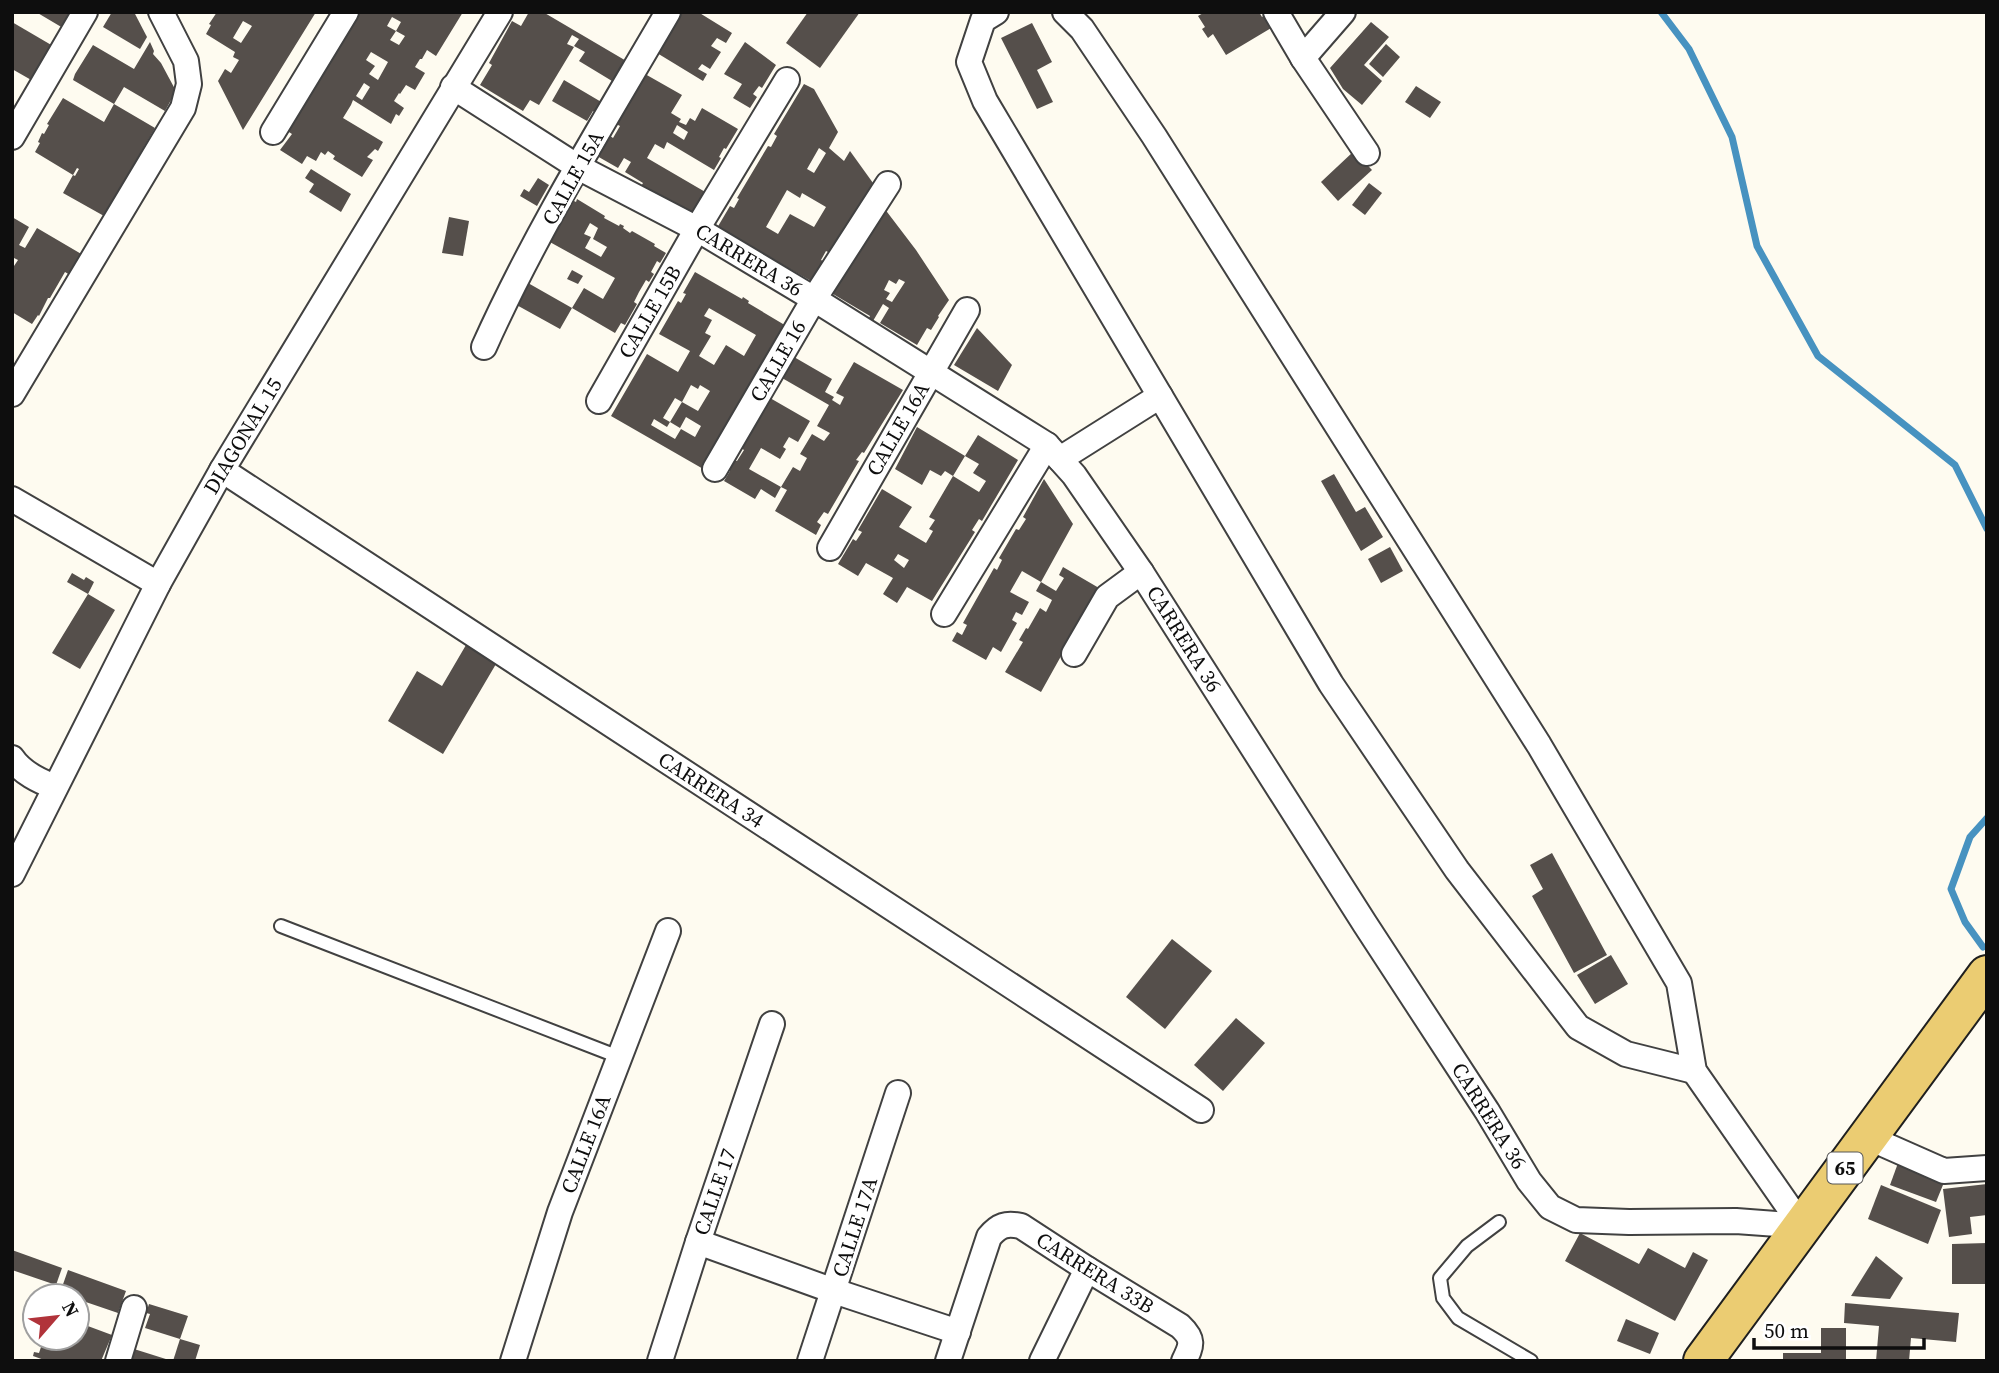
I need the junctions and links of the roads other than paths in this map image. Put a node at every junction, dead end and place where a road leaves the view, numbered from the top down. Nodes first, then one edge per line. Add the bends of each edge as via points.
1 (85, 12) edge
2 (161, 12) edge
3 (345, 12) edge
4 (500, 12) edge
5 (668, 12) edge
6 (996, 12) edge
7 (1065, 12) edge
8 (1276, 12) edge
9 (1343, 12) edge
10 (1303, 58) junction
11 (787, 80) dead end
12 (453, 87) junction
13 (272, 132) dead end
14 (12, 137) edge
15 (1367, 153) dead end
16 (578, 167) junction
17 (888, 184) dead end
18 (697, 229) junction
19 (814, 299) junction
20 (967, 310) dead end
21 (484, 346) dead end
22 (931, 372) junction
23 (12, 394) edge
24 (1160, 396) junction
25 (599, 401) dead end
26 (1054, 452) junction
27 (715, 469) dead end
28 (222, 470) junction
29 (12, 499) edge
30 (830, 548) dead end
31 (1141, 572) junction
32 (158, 584) junction
33 (944, 614) dead end
34 (1074, 654) dead end
35 (12, 758) edge
36 (55, 787) junction
37 (12, 874) edge
38 (281, 926) dead end
39 (668, 931) dead end
40 (1987, 975) edge
41 (772, 1024) dead end
42 (620, 1057) junction
43 (1694, 1071) junction
44 (898, 1093) dead end
45 (1201, 1110) dead end
46 (1867, 1137) junction
47 (1987, 1168) edge
48 (1499, 1222) dead end
49 (1802, 1226) junction
50 (698, 1242) junction
51 (1087, 1269) junction
52 (834, 1291) junction
53 (134, 1308) dead end
54 (957, 1332) junction
55 (118, 1361) edge
56 (513, 1361) edge
57 (660, 1361) edge
58 (810, 1361) edge
59 (948, 1361) edge
60 (1042, 1361) edge
61 (1184, 1361) edge
62 (1531, 1361) edge
63 (1703, 1361) edge

1 - 14 street
2 - 23 street via 186,61 189,84 183,108
3 - 13 street
4 - 12 street, DIAGONAL 15
5 - 16 street, CALLE 15A
6 - 24 street via 984,20 969,62 985,101
7 - 43 street via 1082,29 1154,136 1539,745 1679,983
8 - 10 street
9 - 10 street
10 - 15 street
11 - 18 street, CALLE 15B
12 - 16 street, CARRERA 36
12 - 28 street, DIAGONAL 15
16 - 18 street, CARRERA 36
16 - 21 street, CALLE 15A
17 - 19 street, CALLE 16
18 - 19 street, CARRERA 36
18 - 25 street, CALLE 15B
19 - 22 street, CARRERA 36
19 - 27 street, CALLE 16
20 - 22 street, CALLE 16A
22 - 26 street, CARRERA 36
22 - 30 street, CALLE 16A
24 - 26 street
24 - 43 street via 1331,684 1457,870 1578,1027 1626,1054
26 - 31 street, CARRERA 36
26 - 33 street
28 - 32 street, DIAGONAL 15
28 - 45 street, CARRERA 34
29 - 32 street
31 - 34 street via 1107,597
31 - 49 street, CARRERA 36 via 1529,1181 1550,1207 1576,1220
32 - 36 street, DIAGONAL 15
35 - 36 street via 36,780
36 - 37 street, DIAGONAL 15
38 - 42 lane
39 - 42 street, CALLE 16A
40 - 46 main road, 65
41 - 50 street, CALLE 17
42 - 56 street, CALLE 16A via 560,1212
43 - 49 street
44 - 52 street, CALLE 17A
46 - 47 street via 1944,1171
46 - 49 main road, 65
48 - 62 lane via 1467,1247 1440,1278 1443,1298 1458,1318
49 - 63 main road, 65
50 - 52 street
50 - 57 street, CALLE 17
51 - 54 street, CARRERA 33B via 1021,1226 998,1227 989,1237
51 - 60 street
51 - 61 street, CARRERA 33B via 1189,1334 1191,1347
52 - 54 street
52 - 58 street, CALLE 17A
53 - 55 street
54 - 59 street

